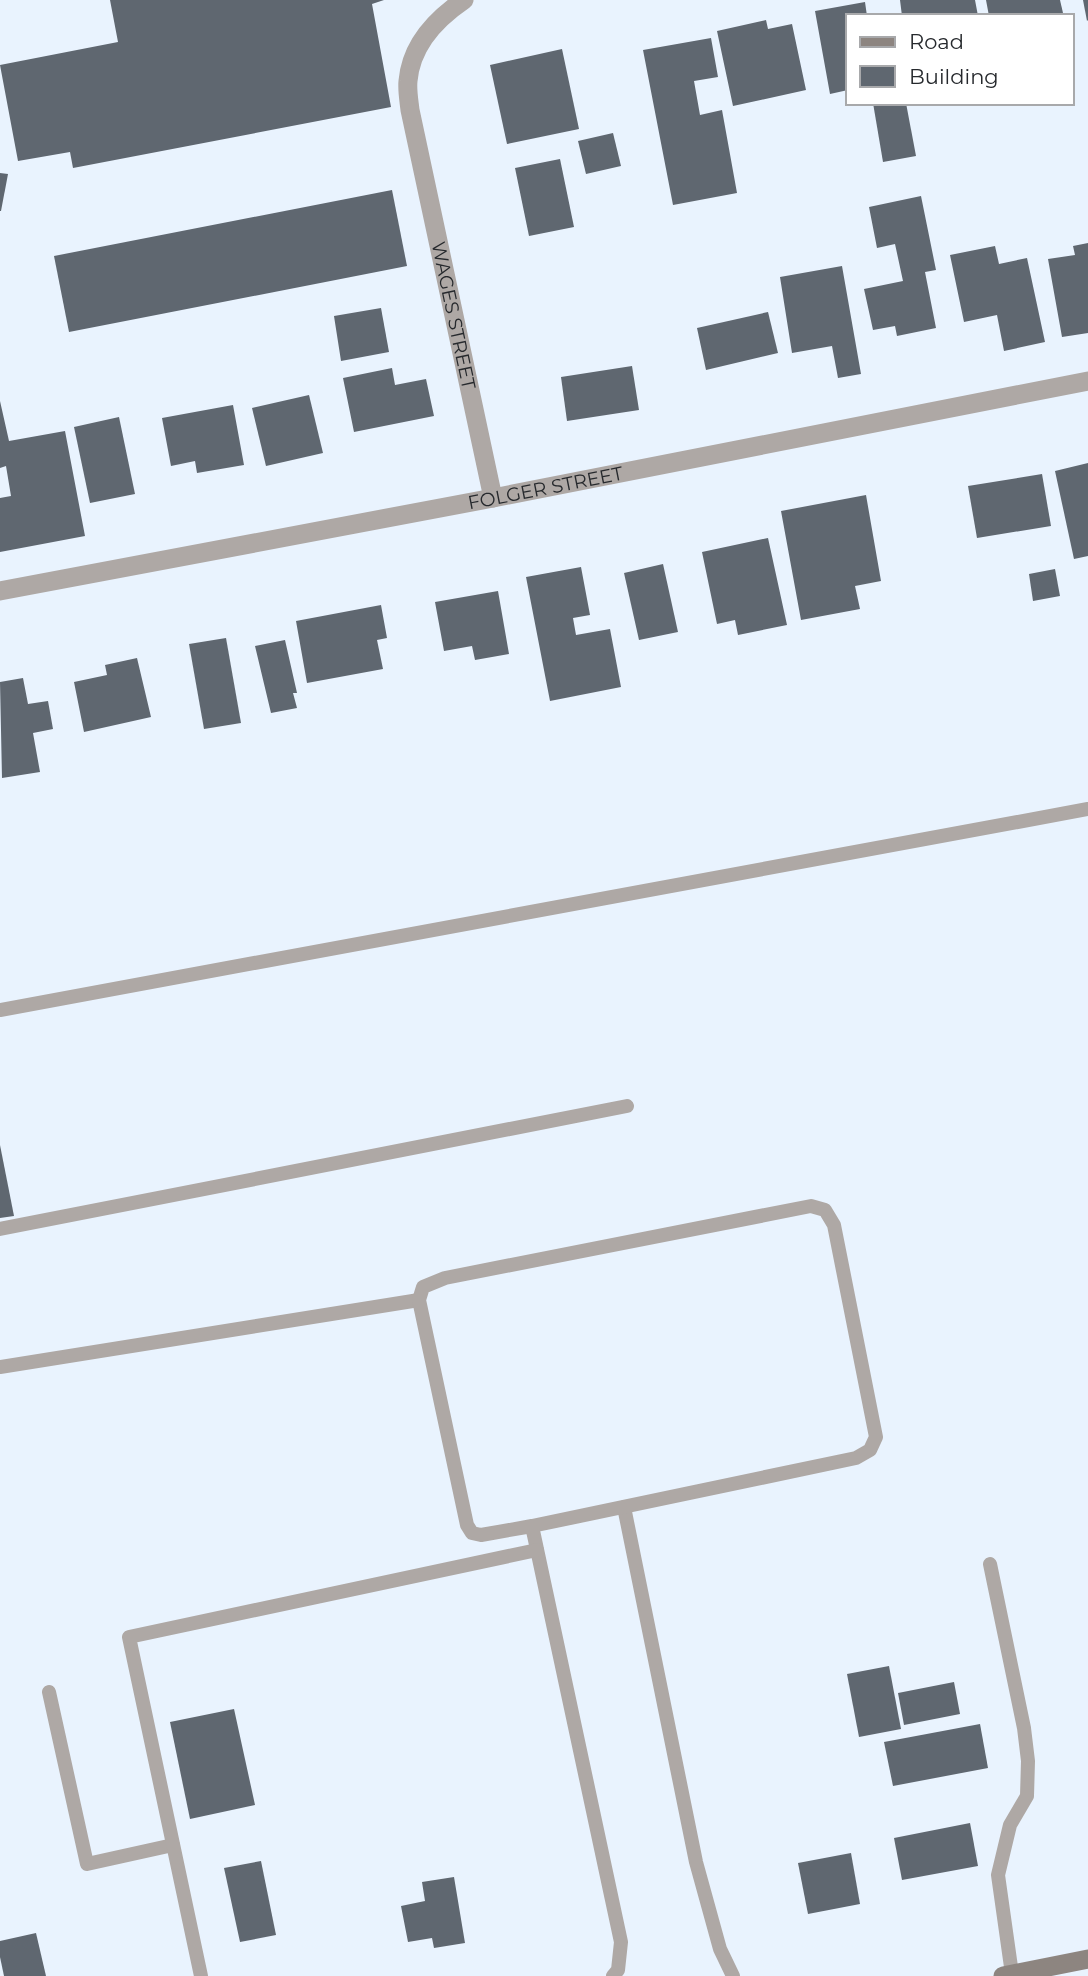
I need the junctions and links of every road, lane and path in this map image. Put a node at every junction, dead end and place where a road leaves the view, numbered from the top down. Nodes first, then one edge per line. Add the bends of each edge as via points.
1 (464, 0) edge
2 (1088, 381) edge
3 (493, 498) junction
4 (0, 591) edge
5 (1088, 809) edge
6 (0, 1010) edge
7 (626, 1106) dead end
8 (0, 1229) edge
9 (419, 1300) junction
10 (0, 1367) edge
11 (624, 1507) junction
12 (532, 1526) junction
13 (537, 1550) junction
14 (990, 1564) dead end
15 (49, 1692) dead end
16 (173, 1845) junction
17 (1088, 1959) edge
18 (1008, 1975) edge
19 (201, 1976) edge
20 (613, 1976) edge
21 (733, 1976) edge

1 - 3 street, WAGES STREET via 427,33 408,80 410,110
2 - 3 street, FOLGER STREET
3 - 4 street, FOLGER STREET
5 - 6 lane
7 - 8 lane
9 - 10 lane
9 - 11 lane via 422,1287 444,1278 811,1206 825,1210 834,1225 876,1437 870,1450 856,1458
9 - 12 lane via 467,1525 472,1533 481,1535
11 - 12 lane
11 - 21 lane via 696,1862 720,1949
12 - 13 lane
13 - 16 lane via 130,1637
13 - 20 lane via 621,1942
14 - 18 lane via 1028,1761 1027,1796 1010,1825 998,1875
15 - 16 lane via 87,1864
16 - 19 lane
17 - 18 main road

